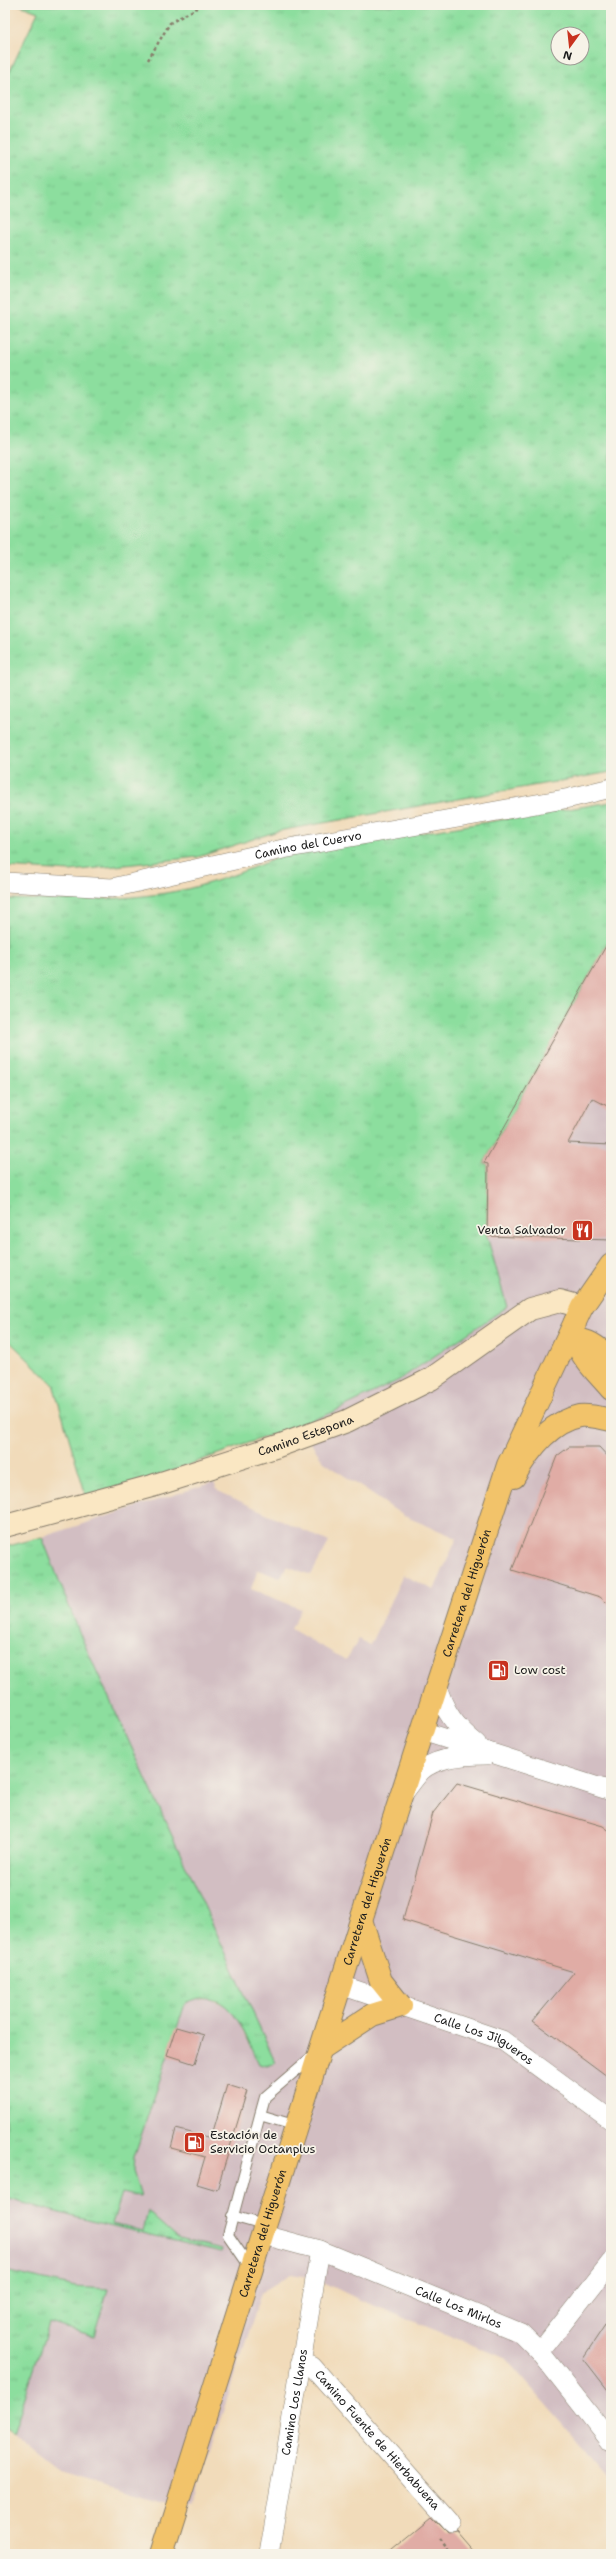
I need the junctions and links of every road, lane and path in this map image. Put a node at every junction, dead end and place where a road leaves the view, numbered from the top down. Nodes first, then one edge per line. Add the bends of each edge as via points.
1 (202, 5) edge
2 (148, 60) dead end
3 (611, 788) edge
4 (5, 882) edge
5 (611, 1265) edge
6 (574, 1329) junction
7 (611, 1343) edge
8 (611, 1358) edge
9 (611, 1389) edge
10 (611, 1420) edge
11 (5, 1526) edge
12 (486, 1534) junction
13 (437, 1686) junction
14 (422, 1731) junction
15 (484, 1750) junction
16 (504, 1756) junction
17 (611, 1791) edge
18 (401, 1796) junction
19 (361, 1920) junction
20 (341, 1985) junction
21 (400, 2006) junction
22 (322, 2048) junction
23 (260, 2115) junction
24 (611, 2120) edge
25 (298, 2126) junction
26 (232, 2216) junction
27 (265, 2230) junction
28 (320, 2250) junction
29 (611, 2262) edge
30 (253, 2270) junction
31 (540, 2352) junction
32 (300, 2364) junction
33 (611, 2442) edge
34 (452, 2523) dead end
35 (435, 2534) dead end
36 (162, 2554) edge
37 (269, 2554) edge
38 (450, 2554) edge

1 - 2 path via 170,23
3 - 4 street, Camino del Cuervo via 570,798 282,849 112,888
5 - 6 main road, Carretera del Higuerón
6 - 7 main road via 593,1330
6 - 8 main road
6 - 9 main road via 583,1355
6 - 11 main road, Camino Estepona via 560,1302 530,1309 430,1379 347,1421 152,1486
6 - 12 main road, Carretera del Higuerón via 508,1465
10 - 12 main road via 581,1416 548,1432 535,1445 516,1474
12 - 13 main road, Carretera del Higuerón
13 - 14 main road, Carretera del Higuerón
13 - 15 street via 455,1725
14 - 15 street
14 - 18 main road, Carretera del Higuerón
15 - 16 street
16 - 17 street
16 - 18 street via 464,1757 433,1764 422,1770
18 - 19 main road, Carretera del Higuerón
19 - 20 main road, Carretera del Higuerón
19 - 21 main road via 381,1981
20 - 21 street, Calle Los Jilgueros
20 - 22 main road, Carretera del Higuerón
21 - 22 main road via 372,2015
21 - 24 street, Calle Los Jilgueros via 502,2040
22 - 23 lane via 265,2097
22 - 25 main road, Carretera del Higuerón
23 - 25 lane
23 - 26 lane
25 - 27 main road, Carretera del Higuerón
26 - 27 lane
26 - 30 lane via 228,2235
27 - 28 street, Calle Los Mirlos
27 - 30 main road, Carretera del Higuerón
28 - 31 street, Calle Los Mirlos via 520,2332
28 - 32 street, Camino Los Llanos
29 - 31 street
30 - 36 main road, Carretera del Higuerón
31 - 33 street, Calle Los Mirlos
32 - 34 street, Camino Fuente de Hierbabuena via 312,2366
32 - 37 street, Camino Los Llanos
35 - 38 path

